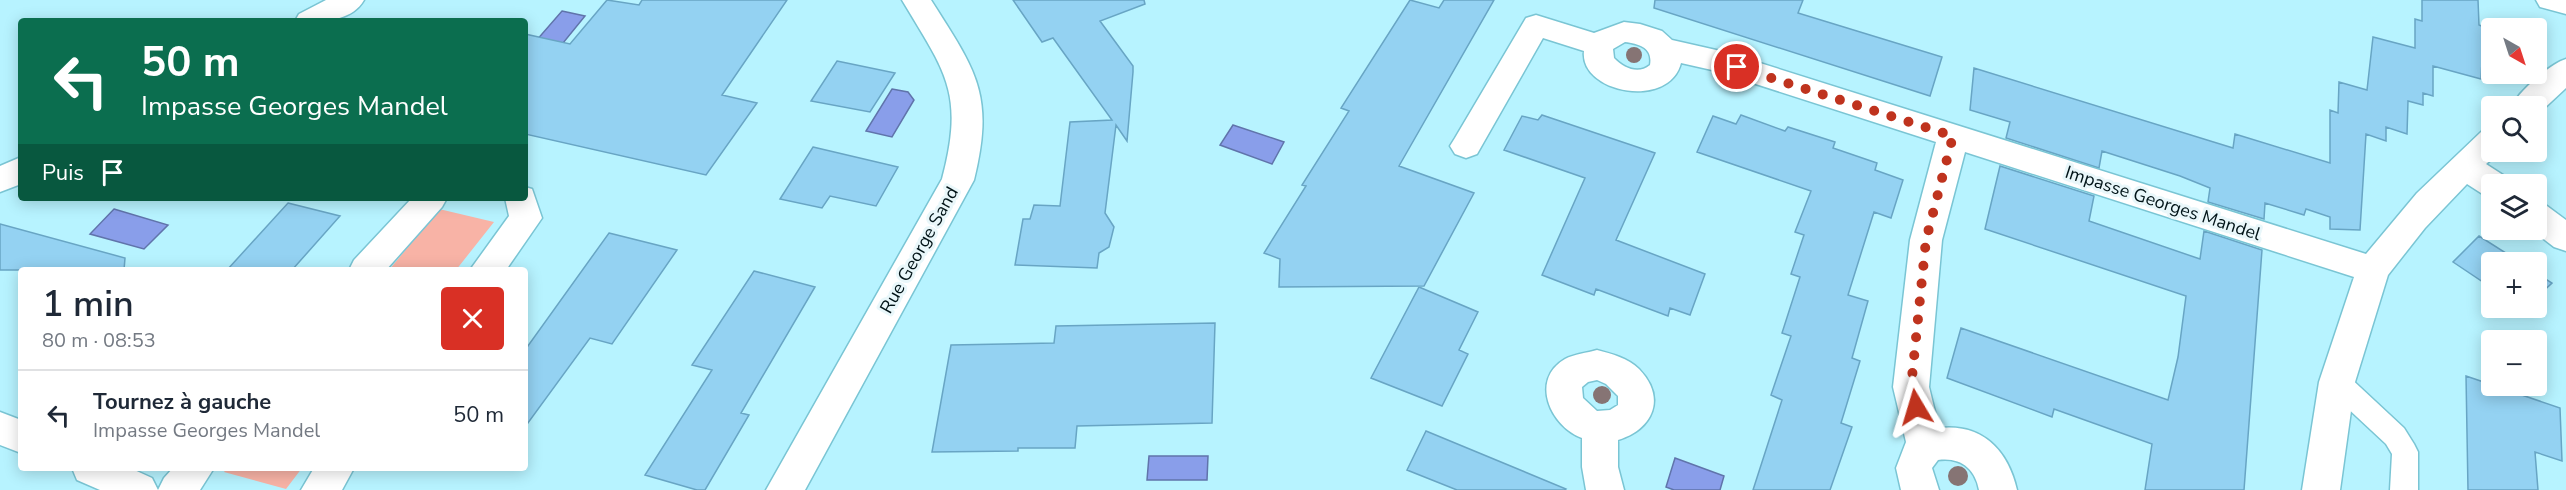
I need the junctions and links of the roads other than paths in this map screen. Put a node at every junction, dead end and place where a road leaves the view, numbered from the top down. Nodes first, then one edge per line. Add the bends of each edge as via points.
1 (350, 0) edge
2 (916, 0) edge
3 (2550, 0) edge
4 (2566, 4) edge
5 (315, 18) edge
6 (1599, 45) junction
7 (1664, 49) junction
8 (2566, 70) edge
9 (2538, 96) edge
10 (1953, 136) junction
11 (1466, 146) dead end
12 (18, 171) edge
13 (2479, 176) edge
14 (0, 180) edge
15 (428, 201) edge
16 (521, 201) edge
17 (2547, 223) edge
18 (2566, 238) edge
19 (369, 267) edge
20 (489, 267) edge
21 (2373, 270) junction
22 (2337, 382) junction
23 (1600, 427) dead end
24 (0, 428) edge
25 (18, 436) edge
26 (1925, 447) junction
27 (97, 471) edge
28 (193, 471) edge
29 (334, 471) edge
30 (139, 490) edge
31 (177, 490) edge
32 (320, 490) edge
33 (785, 490) edge
34 (1605, 490) edge
35 (1920, 490) edge
36 (1998, 490) edge
37 (2321, 490) edge
38 (2404, 490) edge

1 - 5 street
2 - 33 street, Rue George Sand via 958,68 967,91 968,148 958,180
3 - 4 street
6 - 7 street, Impasse Georges Mandel via 1613,34 1635,33 1656,41
6 - 7 street via 1597,53 1604,69 1634,82 1656,78 1663,72 1667,65
6 - 11 street via 1536,25
7 - 10 street, Impasse Georges Mandel via 1715,60
8 - 9 street
10 - 21 street, Impasse Georges Mandel
10 - 26 street via 1926,240 1911,387
12 - 14 street
13 - 21 street via 2412,223
15 - 19 street
16 - 20 street via 526,218
17 - 18 street
21 - 22 street
22 - 37 street
22 - 38 lane via 2395,436 2404,452
23 - 34 street via 1600,467
24 - 25 street
26 - 35 street via 1913,465
26 - 36 street via 1948,442 1975,452 1995,473
27 - 30 street
28 - 31 street
29 - 32 street

